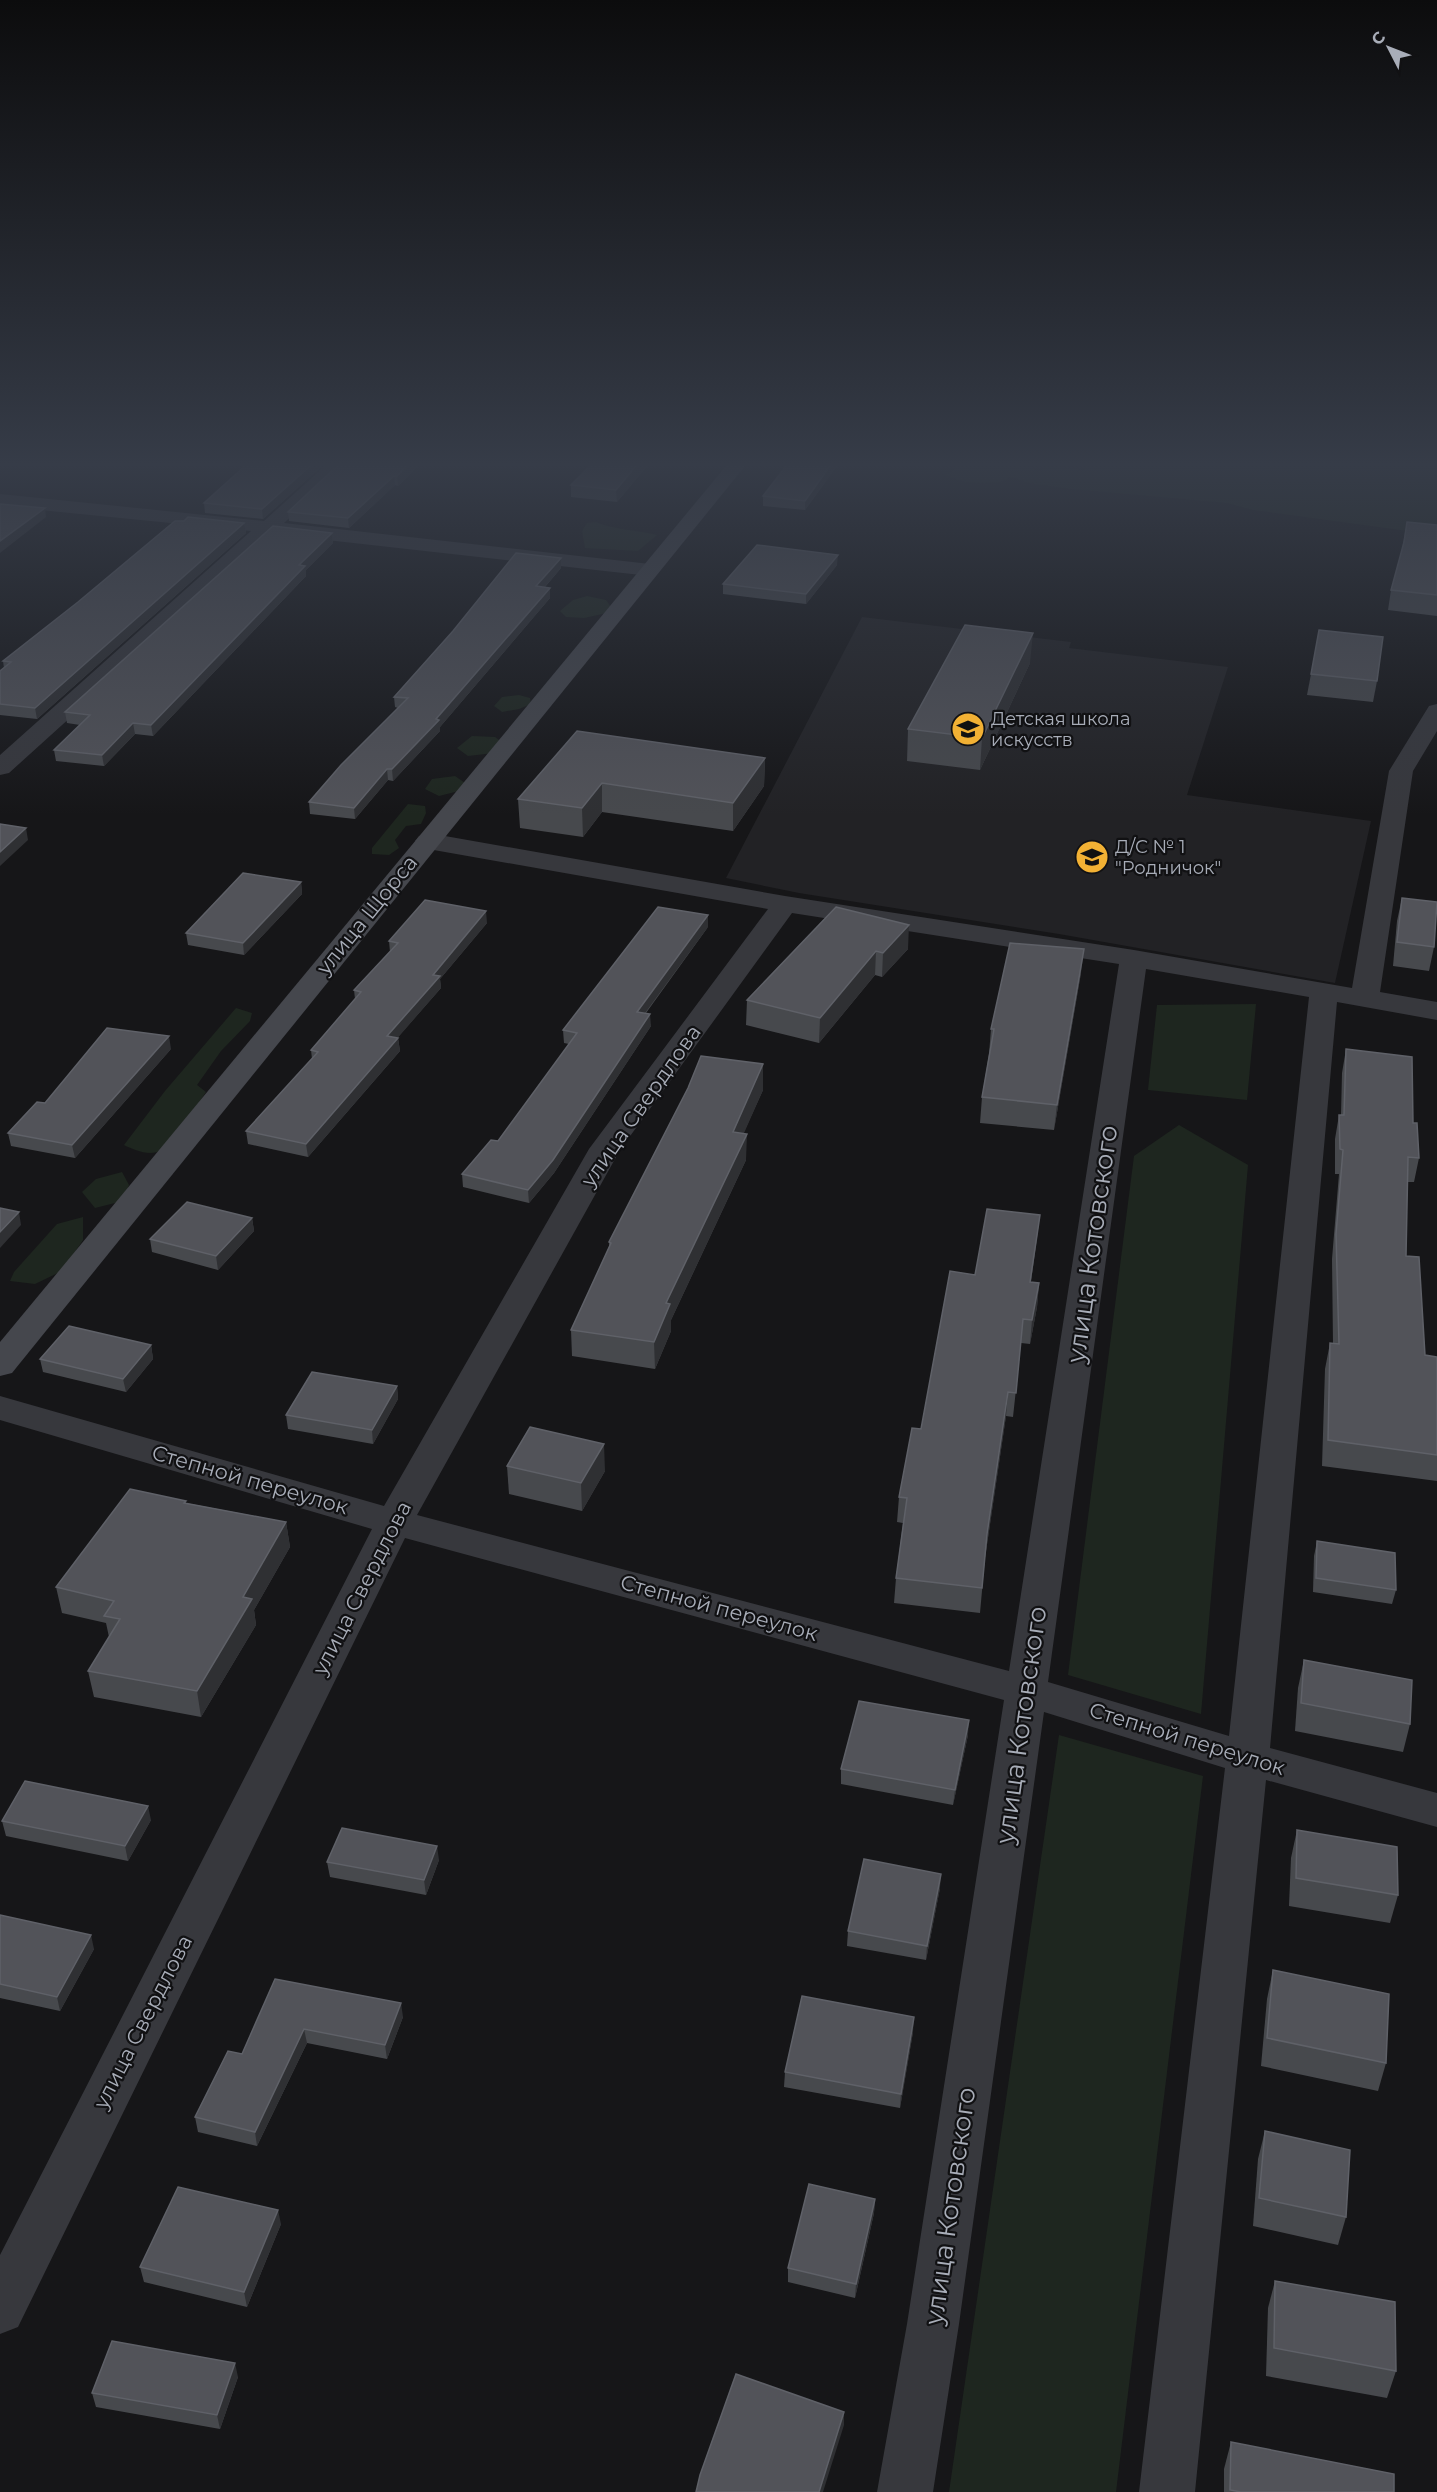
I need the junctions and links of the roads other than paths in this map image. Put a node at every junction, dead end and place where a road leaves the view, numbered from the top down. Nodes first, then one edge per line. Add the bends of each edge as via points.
1 (207, 582) edge
2 (640, 582) edge
3 (1437, 711) edge
4 (0, 768) edge
5 (428, 841) junction
6 (785, 904) junction
7 (1134, 958) junction
8 (1324, 991) junction
9 (1365, 998) junction
10 (1437, 1011) edge
11 (0, 1365) edge
12 (0, 1408) edge
13 (394, 1522) junction
14 (1026, 1691) junction
15 (1246, 1758) junction
16 (1437, 1810) edge
17 (0, 2309) edge
18 (905, 2492) edge
19 (1167, 2492) edge

1 - 4 street
2 - 5 street, улица Щорса
3 - 9 street via 1401,771
5 - 6 street
5 - 11 street, улица Щорса
6 - 7 street
6 - 13 street, улица Свердлова via 605,1149
7 - 8 street
7 - 14 street, улица Котовского
8 - 9 street
8 - 15 street
9 - 10 street
12 - 13 street, Степной переулок
13 - 14 street, Степной переулок
13 - 17 street, улица Свердлова
14 - 15 street, Степной переулок
14 - 18 street, улица Котовского
15 - 16 street, Степной переулок
15 - 19 street

